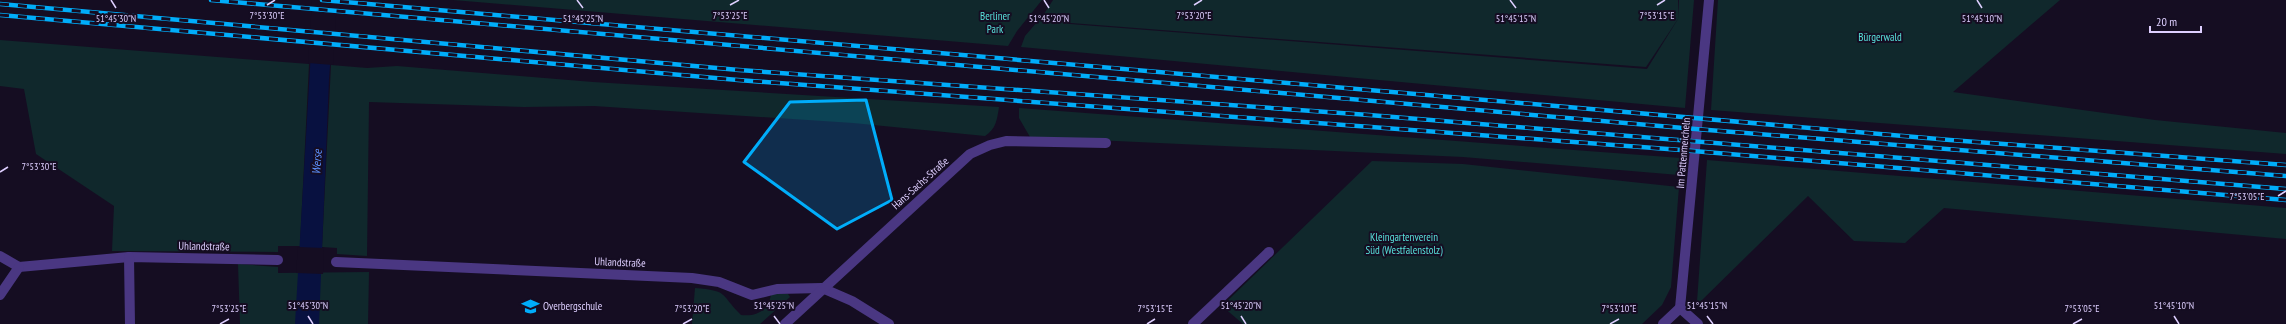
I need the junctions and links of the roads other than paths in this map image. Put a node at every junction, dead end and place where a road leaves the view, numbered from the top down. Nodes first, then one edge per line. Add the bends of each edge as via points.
1 (1709, 0) edge
2 (1106, 143) dead end
3 (1269, 252) dead end
4 (0, 256) edge
5 (129, 257) junction
6 (278, 260) dead end
7 (336, 262) dead end
8 (20, 266) junction
9 (822, 288) junction
10 (0, 295) edge
11 (1680, 308) junction
12 (130, 324) edge
13 (785, 324) edge
14 (889, 324) edge
15 (1193, 324) edge
16 (1663, 324) edge
17 (1698, 324) edge

1 - 11 street, Im Pattenmeicheln
2 - 9 street, Hans-Sachs-Straße via 1006,141 970,154
3 - 15 street
4 - 8 street
5 - 6 street, Uhlandstraße
5 - 8 street, Uhlandstraße
5 - 12 street
7 - 9 street, Uhlandstraße via 692,278 719,282 752,295 777,289
8 - 10 street
9 - 13 street, Hans-Sachs-Straße
9 - 14 street, Uhlandstraße via 852,301
11 - 16 street
11 - 17 street

